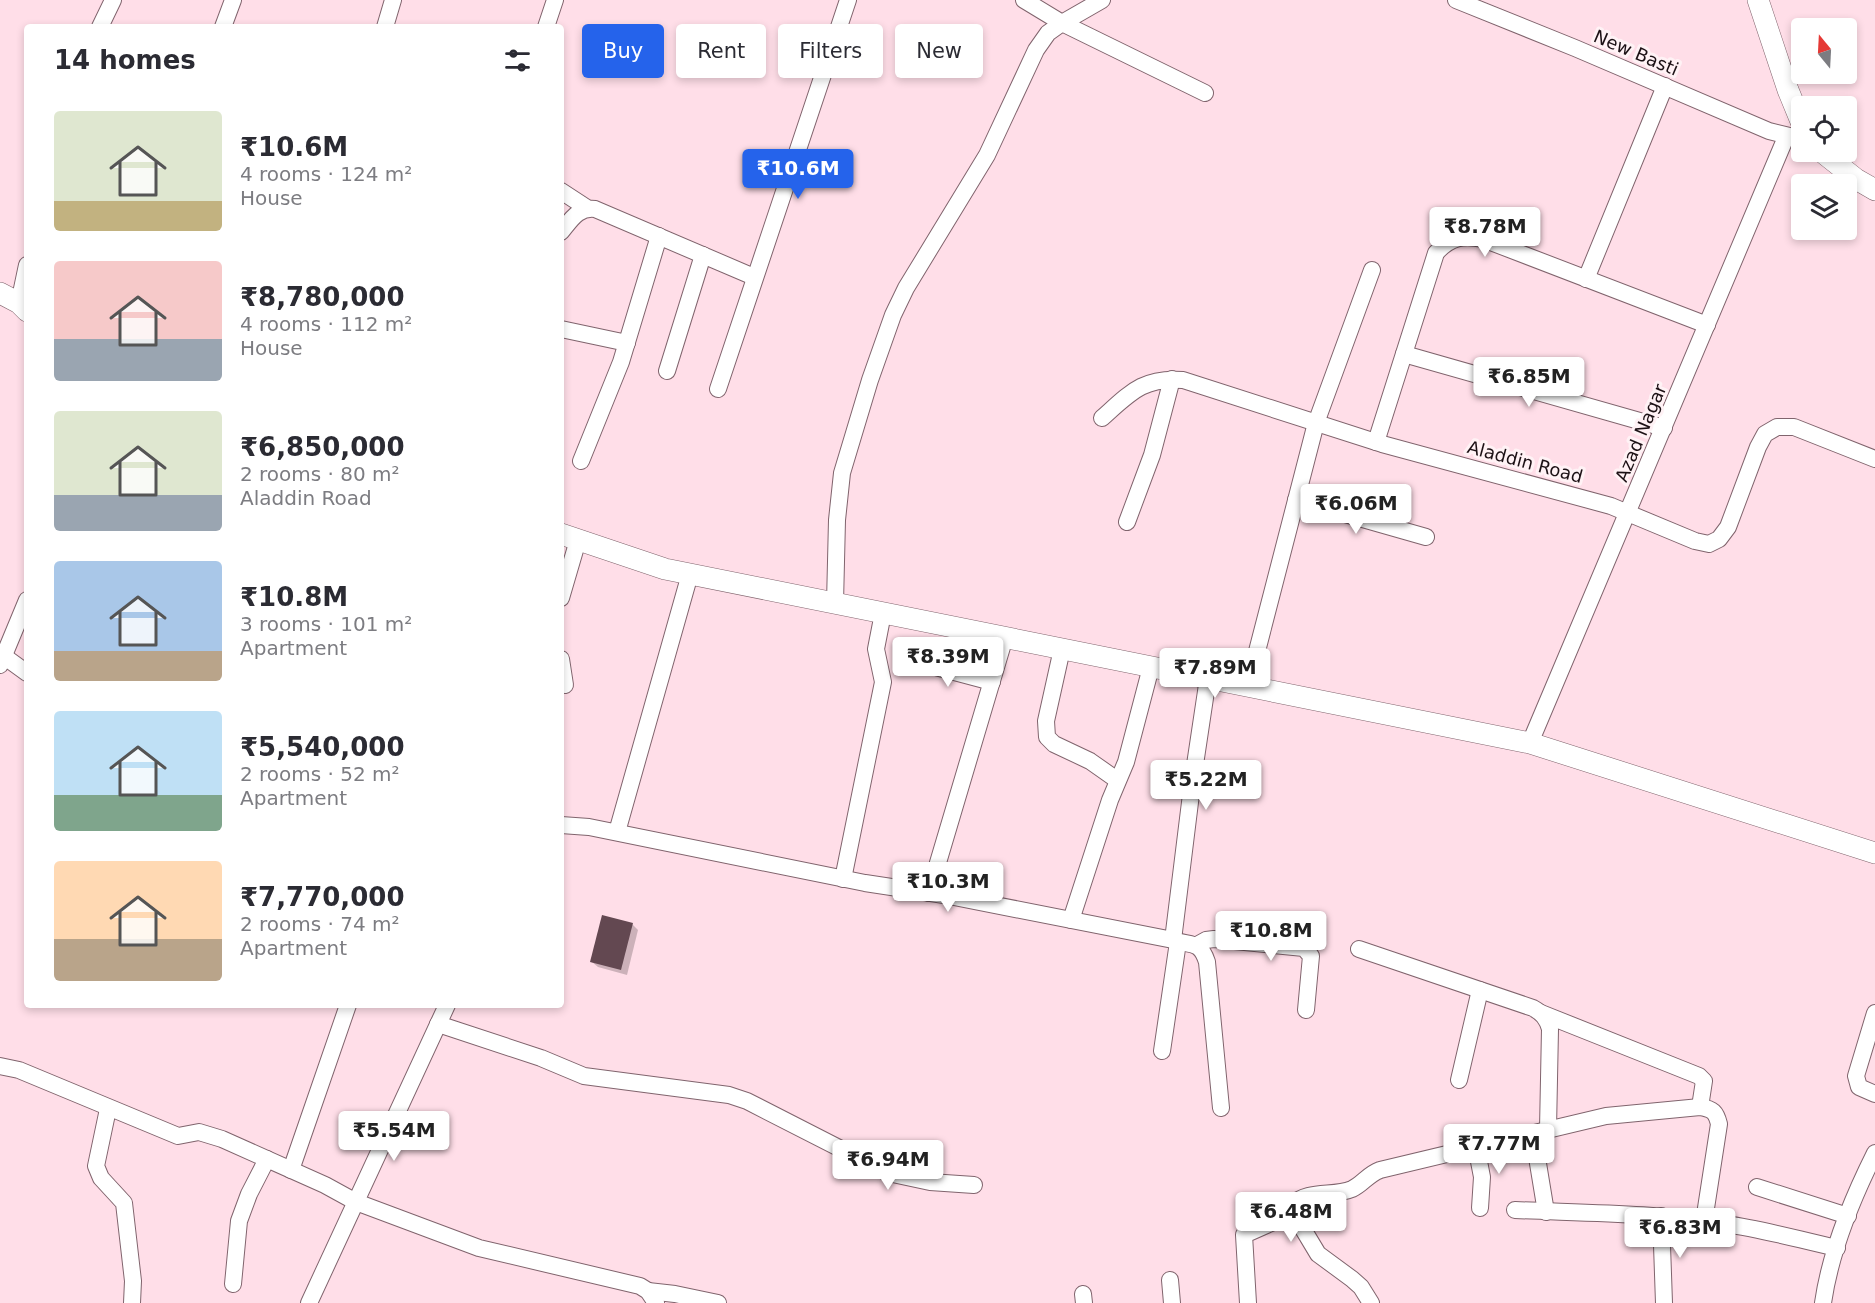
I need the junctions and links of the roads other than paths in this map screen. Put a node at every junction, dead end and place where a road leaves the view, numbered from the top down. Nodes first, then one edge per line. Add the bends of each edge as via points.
1 (113, 0) edge
2 (233, 0) edge
3 (393, 0) edge
4 (555, 0) edge
5 (848, 0) edge
6 (1024, 0) edge
7 (1102, 0) edge
8 (1456, 0) edge
9 (1758, 0) edge
10 (1062, 23) junction
11 (101, 24) edge
12 (224, 24) edge
13 (386, 24) edge
14 (547, 24) edge
15 (1665, 86) junction
16 (1205, 93) dead end
17 (1791, 106) edge
18 (1791, 133) edge
19 (1791, 144) edge
20 (1835, 162) edge
21 (1875, 190) edge
22 (564, 193) edge
23 (587, 208) junction
24 (564, 228) edge
25 (659, 236) junction
26 (703, 255) junction
27 (1372, 270) dead end
28 (754, 277) junction
29 (1586, 279) junction
30 (0, 293) edge
31 (23, 307) edge
32 (1707, 325) junction
33 (564, 330) edge
34 (627, 344) junction
35 (1404, 354) junction
36 (667, 372) dead end
37 (1172, 379) junction
38 (718, 389) dead end
39 (1102, 418) dead end
40 (1316, 423) junction
41 (1664, 428) junction
42 (1376, 442) junction
43 (1875, 459) edge
44 (581, 461) dead end
45 (1296, 500) junction
46 (1629, 513) junction
47 (1127, 522) dead end
48 (570, 537) edge
49 (1426, 537) dead end
50 (690, 574) junction
51 (564, 578) edge
52 (834, 603) junction
53 (24, 607) edge
54 (883, 613) junction
55 (1005, 637) junction
56 (1062, 649) junction
57 (2, 661) edge
58 (913, 661) dead end
59 (1151, 667) junction
60 (24, 672) edge
61 (564, 678) edge
62 (1208, 678) junction
63 (992, 682) junction
64 (565, 685) dead end
65 (1248, 686) junction
66 (1530, 743) junction
67 (1118, 780) junction
68 (564, 825) edge
69 (617, 832) junction
70 (1875, 854) edge
71 (843, 879) junction
72 (929, 892) junction
73 (1071, 920) junction
74 (1175, 941) junction
75 (1197, 945) junction
76 (1359, 949) dead end
77 (1480, 990) junction
78 (347, 1008) edge
79 (446, 1008) edge
80 (1306, 1010) dead end
81 (1542, 1013) junction
82 (1875, 1013) edge
83 (438, 1024) junction
84 (1162, 1051) dead end
85 (0, 1066) edge
86 (1459, 1080) dead end
87 (1875, 1094) edge
88 (1700, 1107) junction
89 (1221, 1108) dead end
90 (108, 1109) junction
91 (1540, 1131) junction
92 (1476, 1146) junction
93 (1875, 1153) edge
94 (267, 1159) junction
95 (291, 1170) junction
96 (974, 1185) dead end
97 (1757, 1187) dead end
98 (356, 1202) junction
99 (1480, 1208) dead end
100 (1515, 1210) dead end
101 (1546, 1212) junction
102 (1292, 1216) junction
103 (1661, 1216) junction
104 (1848, 1216) junction
105 (1704, 1221) junction
106 (1837, 1248) junction
107 (1170, 1280) dead end
108 (233, 1284) dead end
109 (652, 1297) edge
110 (132, 1303) edge
111 (309, 1303) edge
112 (718, 1303) edge
113 (1172, 1303) edge
114 (1248, 1303) edge
115 (1371, 1303) edge
116 (1664, 1303) edge
117 (1823, 1303) edge

1 - 11 street
2 - 12 street
3 - 13 street
4 - 14 street
5 - 28 street
6 - 10 street
7 - 10 street
8 - 15 street, New Basti
9 - 17 street
10 - 16 street
10 - 52 street via 1048,33 1036,50 987,154 893,315 842,473
15 - 18 street, New Basti via 1769,131
15 - 29 street
19 - 32 street, Azad Nagar
20 - 21 street
22 - 23 street
23 - 24 street
23 - 25 street
25 - 26 street
25 - 34 street
26 - 28 street
26 - 36 street
27 - 40 street
28 - 38 street
29 - 32 street
29 - 35 street via 1483,239 1456,237 1436,253
30 - 31 street
32 - 41 street, Azad Nagar
33 - 34 street
34 - 44 street
35 - 41 street
35 - 42 street
37 - 39 street, Aladdin Road via 1136,388
37 - 40 street, Aladdin Road
37 - 47 street via 1152,455
40 - 42 street, Aladdin Road
40 - 45 street
41 - 46 street, Azad Nagar
42 - 46 street, Aladdin Road
43 - 46 street, Aladdin Road via 1794,427 1777,427 1765,434 1758,447 1728,526 1719,539 1709,544 1695,541
45 - 49 street
45 - 65 street
46 - 66 street, Azad Nagar
48 - 50 street
48 - 51 street
50 - 52 street
50 - 69 street
52 - 54 street
53 - 57 street
54 - 55 street
54 - 71 street via 876,649 883,682
55 - 56 street
55 - 63 street
56 - 59 street
56 - 67 street via 1046,721 1047,737
57 - 60 street
58 - 63 street
59 - 62 street
59 - 67 street
61 - 64 street
62 - 65 street
62 - 74 street
63 - 72 street
65 - 66 street
66 - 70 street
67 - 73 street
68 - 69 street
69 - 71 street
71 - 72 street
72 - 73 street
73 - 74 street
74 - 75 street
74 - 84 street
75 - 80 street via 1214,939 1304,948 1311,956
75 - 89 street via 1207,962
76 - 77 street
77 - 81 street
77 - 86 street
78 - 95 street
79 - 83 street
81 - 88 street via 1699,1076 1704,1081
81 - 91 street via 1550,1029
82 - 87 street via 1856,1076 1859,1087
83 - 96 street via 584,1076 729,1095 888,1173 930,1182
83 - 98 street
85 - 90 street via 19,1070
88 - 91 street via 1606,1116
88 - 105 street via 1717,1114 1719,1124
90 - 94 street via 178,1136 199,1132 222,1139
90 - 110 street via 96,1166 101,1178 124,1203
91 - 92 street
91 - 101 street
92 - 99 street via 1482,1177
92 - 102 street via 1380,1170 1345,1191 1305,1197 1292,1205
93 - 104 street
94 - 95 street
94 - 108 street via 238,1221
95 - 98 street
97 - 104 street
98 - 109 street via 479,1248 640,1286
98 - 111 street
100 - 101 street
101 - 103 street
102 - 114 street via 1244,1235
102 - 115 street via 1318,1254 1361,1287
103 - 105 street
103 - 116 street
104 - 106 street
105 - 106 street
106 - 117 street
107 - 113 street
109 - 112 street via 675,1294

